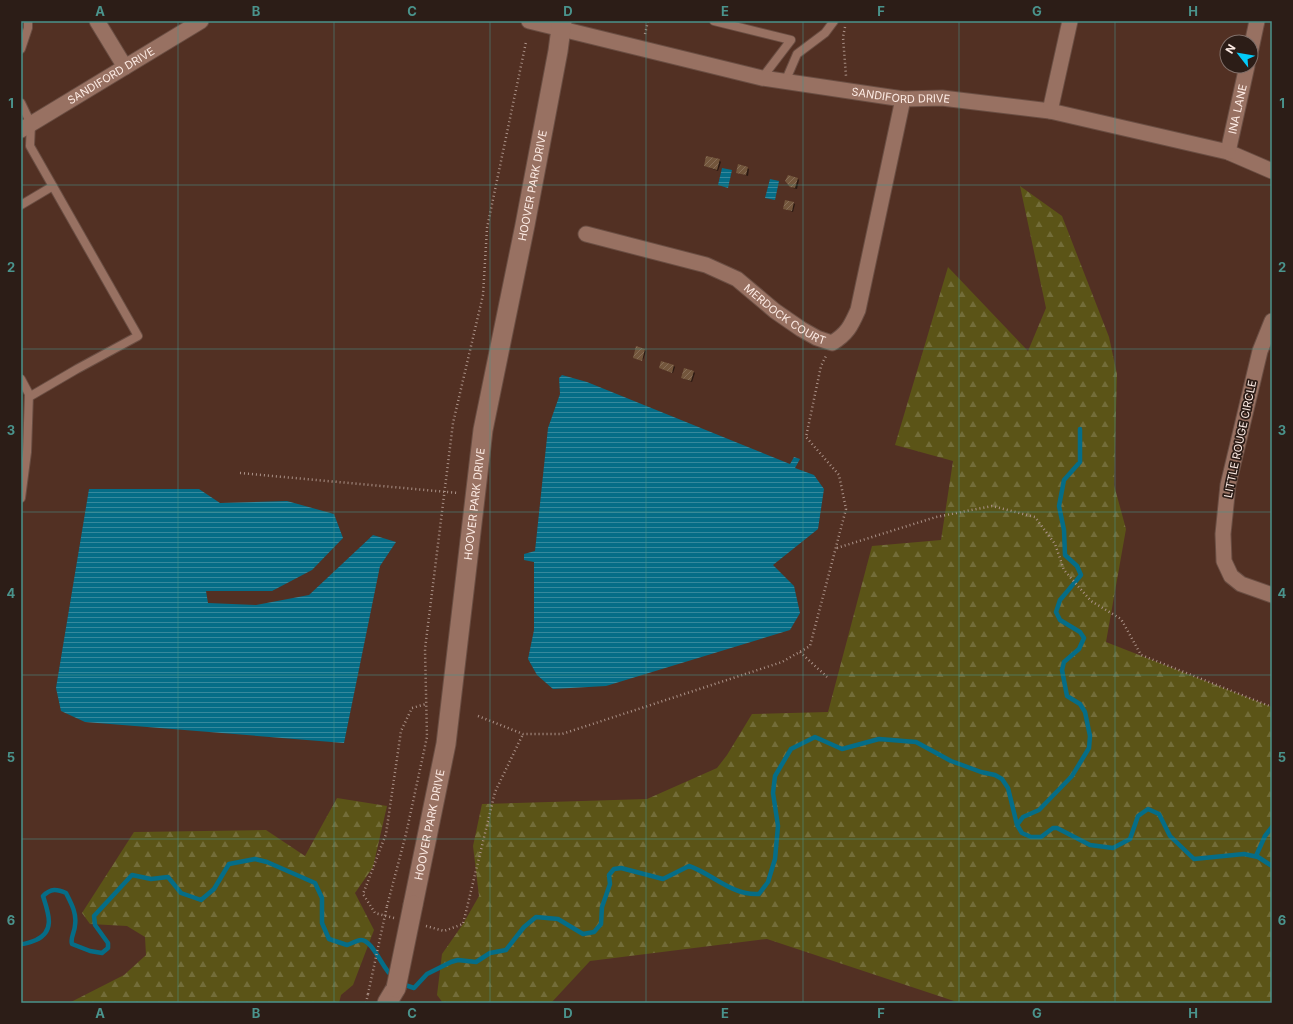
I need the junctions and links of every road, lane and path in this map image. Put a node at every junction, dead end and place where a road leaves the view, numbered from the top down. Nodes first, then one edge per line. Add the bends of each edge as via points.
1 (28, 21) edge
2 (97, 21) edge
3 (201, 21) edge
4 (528, 21) edge
5 (714, 21) edge
6 (834, 21) edge
7 (846, 21) edge
8 (1070, 21) edge
9 (1257, 21) edge
10 (562, 25) edge
11 (1254, 34) edge
12 (526, 42) dead end
13 (21, 49) edge
14 (125, 67) junction
15 (1245, 74) edge
16 (762, 78) junction
17 (785, 82) junction
18 (847, 91) junction
19 (903, 99) junction
20 (21, 103) edge
21 (1050, 111) junction
22 (26, 127) edge
23 (1228, 152) junction
24 (1272, 171) edge
25 (53, 186) junction
26 (21, 205) edge
27 (586, 234) dead end
28 (1272, 321) edge
29 (832, 343) junction
30 (1266, 353) edge
31 (21, 379) edge
32 (29, 401) junction
33 (21, 410) edge
34 (240, 473) dead end
35 (444, 492) junction
36 (475, 495) junction
37 (21, 498) edge
38 (836, 548) junction
39 (1272, 595) edge
40 (800, 652) junction
41 (827, 677) dead end
42 (1272, 707) edge
43 (478, 716) dead end
44 (393, 998) edge
45 (366, 1003) edge

1 - 13 lane
2 - 14 street
3 - 14 street, SANDIFORD DRIVE
4 - 10 street, SANDIFORD DRIVE
5 - 16 lane via 791,40
6 - 17 lane via 825,33 798,54
7 - 18 path via 843,37
8 - 21 street
9 - 11 street
10 - 16 street, SANDIFORD DRIVE
10 - 36 street, HOOVER PARK DRIVE via 483,430
12 - 35 path via 487,228 483,295 453,423
14 - 22 street, SANDIFORD DRIVE
15 - 23 street, INA LANE
16 - 17 street, SANDIFORD DRIVE
17 - 18 street, SANDIFORD DRIVE
18 - 19 street, SANDIFORD DRIVE
19 - 21 street, SANDIFORD DRIVE via 942,98
19 - 29 street, MERDOCK COURT via 858,310 851,326 841,338
20 - 22 lane
21 - 23 street, SANDIFORD DRIVE
22 - 25 lane via 30,146
23 - 24 street, SANDIFORD DRIVE
25 - 26 lane
25 - 32 lane via 138,336 77,368
27 - 29 street, MERDOCK COURT via 706,265 737,279 801,329
28 - 30 street, LITTLE ROUGE CIRCLE
29 - 38 path via 821,366 806,437 839,475 846,509
30 - 39 street, LITTLE ROUGE CIRCLE via 1228,485 1222,534 1224,561 1231,576 1241,584
31 - 32 lane via 29,394
32 - 33 lane
32 - 37 lane via 27,452
34 - 35 path
35 - 36 path
35 - 45 path, bridge via 425,649 427,737
36 - 44 street, HOOVER PARK DRIVE, bridge via 446,744
38 - 40 path via 810,646
38 - 42 path via 936,518 992,506 1035,517 1055,544 1064,570 1091,602 1121,619 1140,655
40 - 41 path
40 - 43 path via 782,662 562,734 523,734

